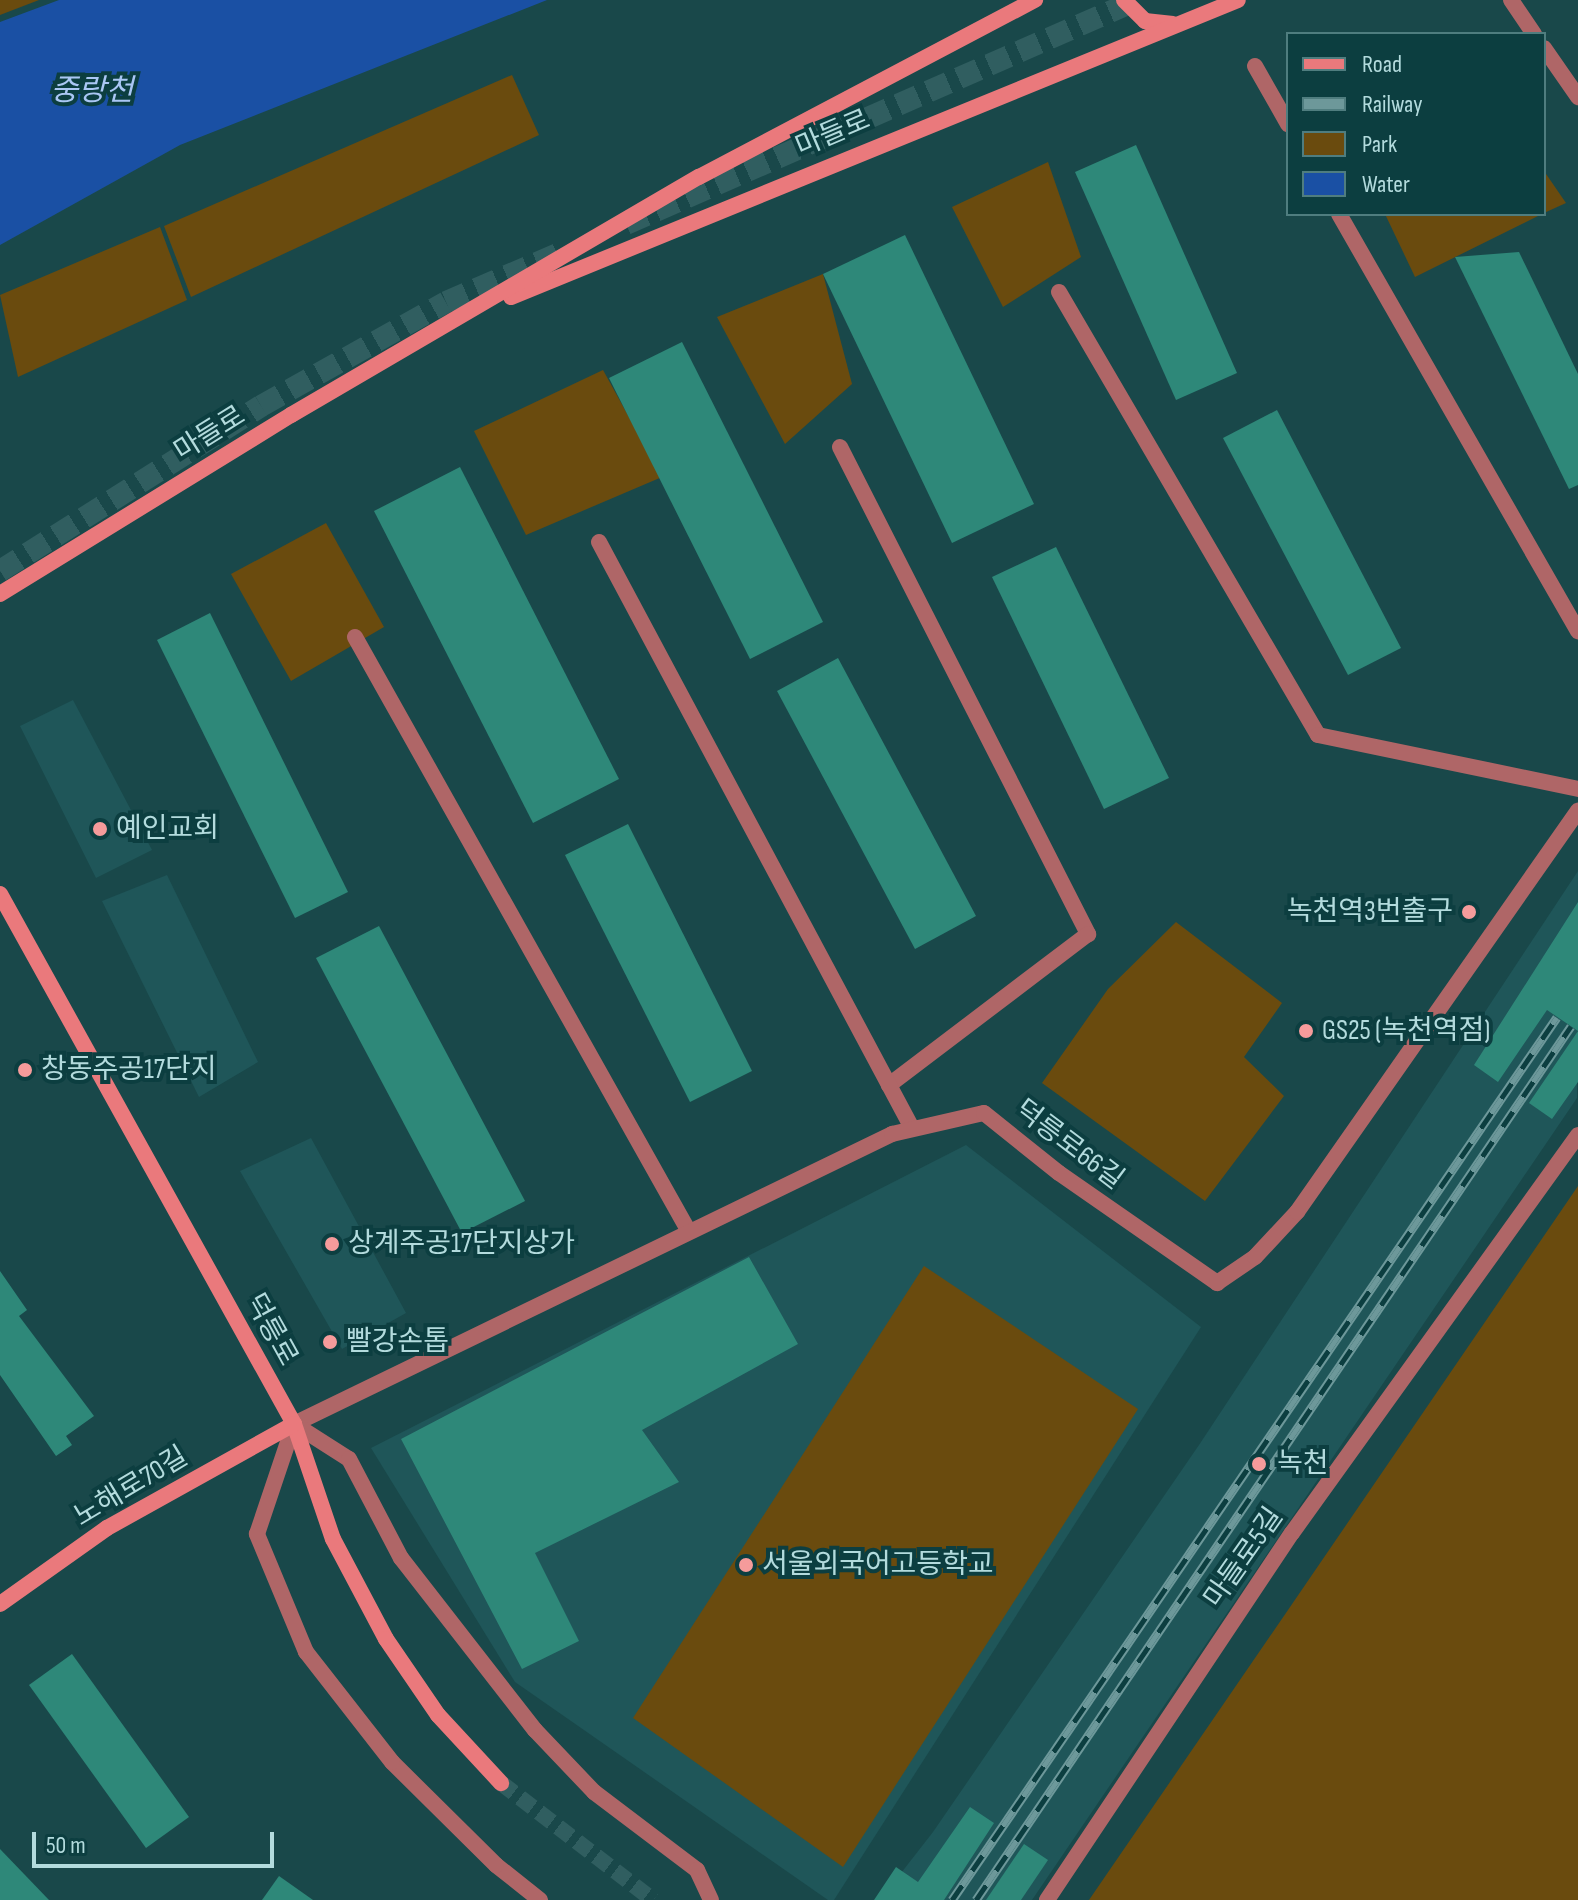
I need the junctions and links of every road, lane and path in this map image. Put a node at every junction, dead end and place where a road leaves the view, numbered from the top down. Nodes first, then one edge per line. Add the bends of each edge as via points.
1 (1035, 0) edge
2 (1124, 0) edge
3 (1238, 0) edge
4 (1511, 0) edge
5 (1178, 24) junction
6 (1533, 32) edge
7 (1546, 51) edge
8 (1255, 66) dead end
9 (1578, 97) edge
10 (1286, 120) edge
11 (1340, 216) edge
12 (1059, 292) dead end
13 (451, 323) junction
14 (840, 447) dead end
15 (599, 542) dead end
16 (0, 594) edge
17 (1578, 631) edge
18 (355, 637) dead end
19 (1578, 789) edge
20 (1578, 811) edge
21 (0, 894) edge
22 (889, 1085) junction
23 (911, 1126) junction
24 (1578, 1135) edge
25 (688, 1230) junction
26 (294, 1424) junction
27 (0, 1604) edge
28 (501, 1783) tunnel mouth
29 (540, 1900) edge
30 (711, 1900) edge
31 (1047, 1900) edge

1 - 13 main road, 마들로 via 699,177
2 - 5 main road via 1145,21
3 - 5 main road, 마들로
4 - 6 street
5 - 13 main road, 마들로
7 - 9 street
8 - 10 street
11 - 17 street
12 - 19 street via 1318,735
13 - 16 main road, 마들로
14 - 22 street via 1088,934
15 - 22 street
18 - 25 street
20 - 23 street, 덕릉로66길 via 1297,1212 1255,1257 1217,1283 1059,1173 984,1113
21 - 26 main road, 덕릉로
22 - 23 street
23 - 25 street, 덕릉로66길
24 - 31 street, 마들로5길 via 1292,1533
25 - 26 street, 덕릉로66길
26 - 27 main road, 노해로70길 via 107,1528
26 - 28 main road, 덕릉로 via 333,1539 386,1639 438,1715
26 - 29 street via 257,1534 306,1652 392,1762 496,1865
26 - 30 street via 349,1459 401,1558 535,1730 594,1792 697,1870

